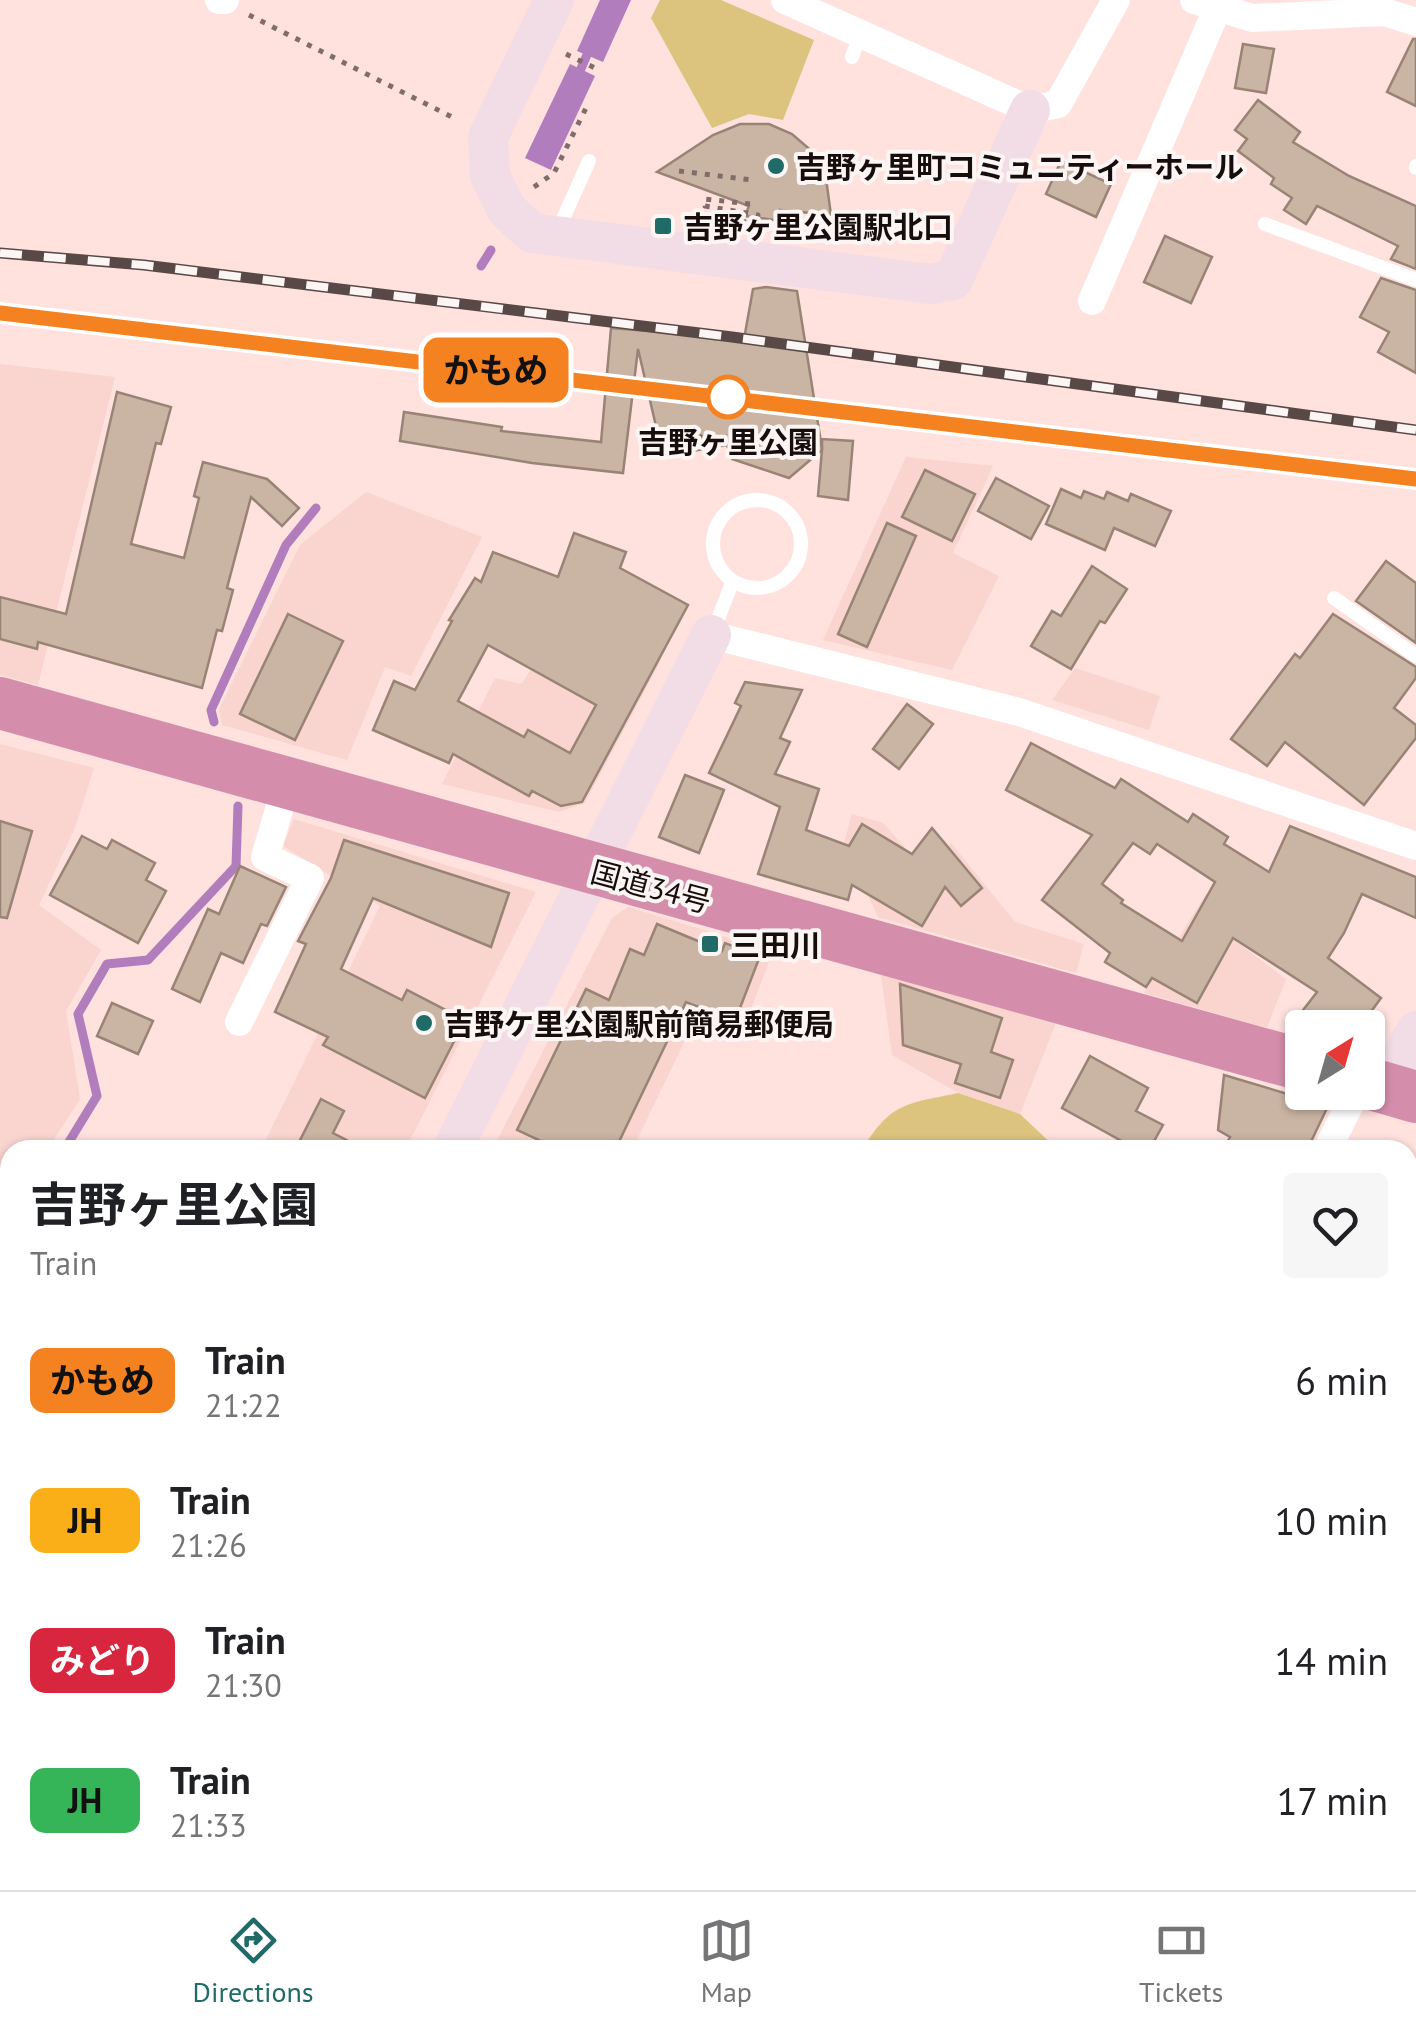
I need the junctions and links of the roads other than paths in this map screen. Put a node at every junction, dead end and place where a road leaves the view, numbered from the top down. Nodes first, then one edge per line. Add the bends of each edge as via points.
1 (554, 0) edge
2 (785, 0) edge
3 (1116, 0) edge
4 (1206, 5) edge
5 (1387, 6) edge
6 (1416, 22) edge
7 (1030, 110) junction
8 (589, 161) dead end
9 (1265, 224) dead end
10 (556, 236) junction
11 (1416, 280) edge
12 (1092, 302) dead end
13 (732, 583) junction
14 (1334, 598) dead end
15 (711, 636) junction
16 (1416, 656) edge
17 (0, 704) edge
18 (288, 784) junction
19 (1416, 846) edge
20 (592, 870) junction
21 (240, 1022) dead end
22 (1416, 1031) edge
23 (1285, 1060) edge
24 (1385, 1083) edge
25 (1363, 1110) edge
26 (457, 1140) edge
27 (1337, 1140) edge

1 - 10 street via 488,137 490,176 506,210 532,233
2 - 7 street via 856,45
3 - 7 street via 1058,104
4 - 5 street via 1252,18
4 - 12 street
5 - 6 street
7 - 10 street via 954,280 930,284
8 - 10 lane
9 - 11 lane
13 - 13 lane via 714,562 713,533 728,510 754,500 783,508 794,519 802,548 790,576 762,590
13 - 15 lane
14 - 16 lane
15 - 19 street via 1020,712
15 - 20 street
17 - 18 highway, 国道34号
18 - 20 highway, 国道34号
18 - 21 street via 265,857 310,878
20 - 23 highway, 国道34号
20 - 26 street
22 - 24 street
25 - 27 street

